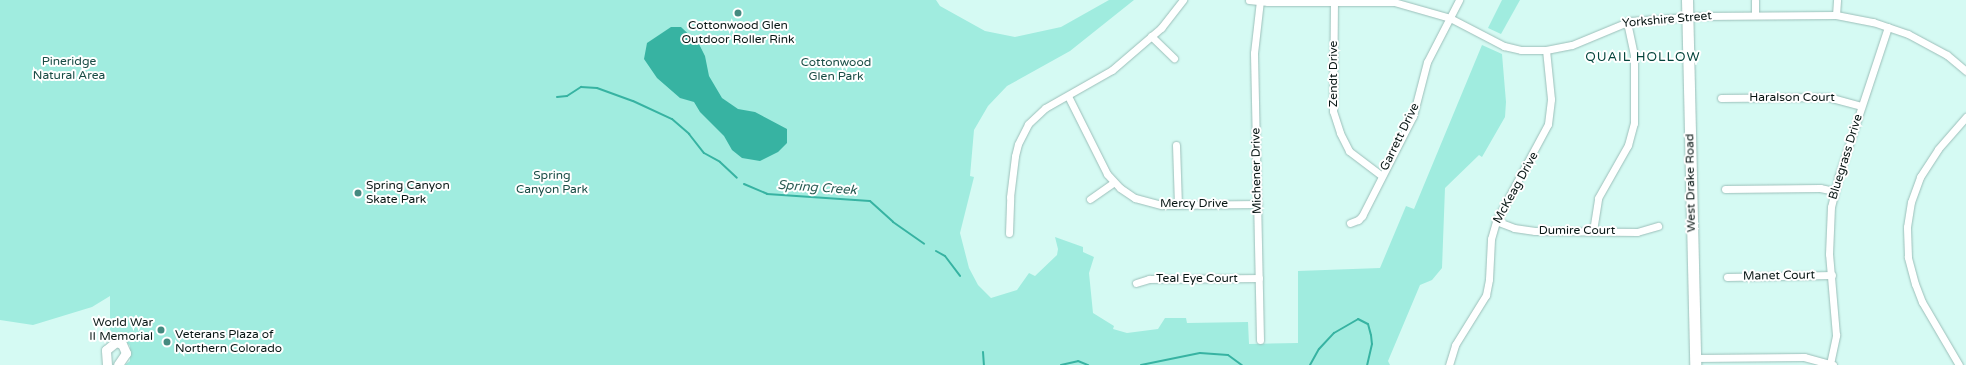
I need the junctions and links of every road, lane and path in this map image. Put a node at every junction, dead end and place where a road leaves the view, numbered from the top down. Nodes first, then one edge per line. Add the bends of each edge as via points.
1 (1183, 0) edge
2 (1249, 0) edge
3 (1459, 0) edge
4 (1687, 0) edge
5 (1755, 0) edge
6 (1837, 0) edge
7 (1260, 1) edge
8 (1334, 1) edge
9 (1394, 1) edge
10 (1755, 15) junction
11 (1836, 15) junction
12 (1687, 17) junction
13 (1450, 18) junction
14 (1627, 22) junction
15 (1888, 27) junction
16 (1151, 36) junction
17 (1546, 50) junction
18 (1174, 58) dead end
19 (1966, 71) edge
20 (1068, 96) junction
21 (1721, 98) dead end
22 (1861, 106) junction
23 (1966, 117) edge
24 (1176, 145) dead end
25 (1382, 176) junction
26 (1114, 182) junction
27 (1725, 189) dead end
28 (1834, 191) junction
29 (1090, 199) dead end
30 (1258, 204) junction
31 (1178, 205) junction
32 (1496, 221) junction
33 (1350, 223) dead end
34 (1658, 226) dead end
35 (1593, 231) junction
36 (1009, 233) dead end
37 (1832, 275) junction
38 (1726, 277) dead end
39 (1259, 278) junction
40 (1136, 283) dead end
41 (1260, 340) dead end
42 (1695, 362) edge
43 (1764, 362) edge
44 (1832, 364) edge
45 (107, 365) edge
46 (118, 365) edge
47 (1449, 365) edge
48 (1959, 365) edge

1 - 16 street
2 - 7 street, Yorkshire Street
3 - 13 street, Garrett Drive
4 - 12 main road, West Drake Road
5 - 10 street
6 - 11 street
7 - 8 street, Yorkshire Street
7 - 30 street, Michener Drive via 1254,54
8 - 9 street, Yorkshire Street
8 - 25 street, Zendt Drive via 1333,111 1349,151
9 - 13 street, Yorkshire Street
10 - 11 street, Yorkshire Street
10 - 12 street, Yorkshire Street
11 - 15 street, Yorkshire Street
12 - 14 street, Yorkshire Street
12 - 42 main road, West Drake Road
13 - 17 street, Yorkshire Street via 1504,46 1521,50
13 - 25 street, Garrett Drive via 1428,62 1413,116
14 - 17 street, Yorkshire Street via 1572,45
14 - 35 street via 1634,55 1634,123 1628,145 1598,198
15 - 19 street, Yorkshire Street via 1927,44
15 - 22 street, Bluegrass Drive
16 - 18 street
16 - 20 street via 1102,77
17 - 32 street, McKeag Drive via 1551,99 1548,124
20 - 26 street, Mercy Drive
20 - 36 street via 1036,115 1022,133 1012,176
21 - 22 street, Haralson Court via 1828,97
22 - 28 street, Bluegrass Drive
23 - 48 street via 1938,149 1920,177 1911,202 1907,227 1908,257 1915,284 1922,302
24 - 31 street
25 - 33 street, Garrett Drive via 1362,216
26 - 29 street
26 - 31 street, Mercy Drive via 1128,194 1145,202
27 - 28 street via 1820,188
28 - 37 street, Bluegrass Drive via 1829,237
30 - 31 street, Mercy Drive
30 - 39 street, Michener Drive
32 - 35 street, Dumire Court via 1524,230
32 - 47 street, McKeag Drive via 1491,239 1486,296 1455,345
34 - 35 street, Dumire Court via 1637,232
37 - 38 street, Manet Court
37 - 44 street, Bluegrass Drive via 1836,335
39 - 40 street, Teal Eye Court via 1150,279
39 - 41 street, Michener Drive
42 - 43 street
43 - 44 street via 1804,357
45 - 46 street via 106,350 116,342 122,344 126,353

